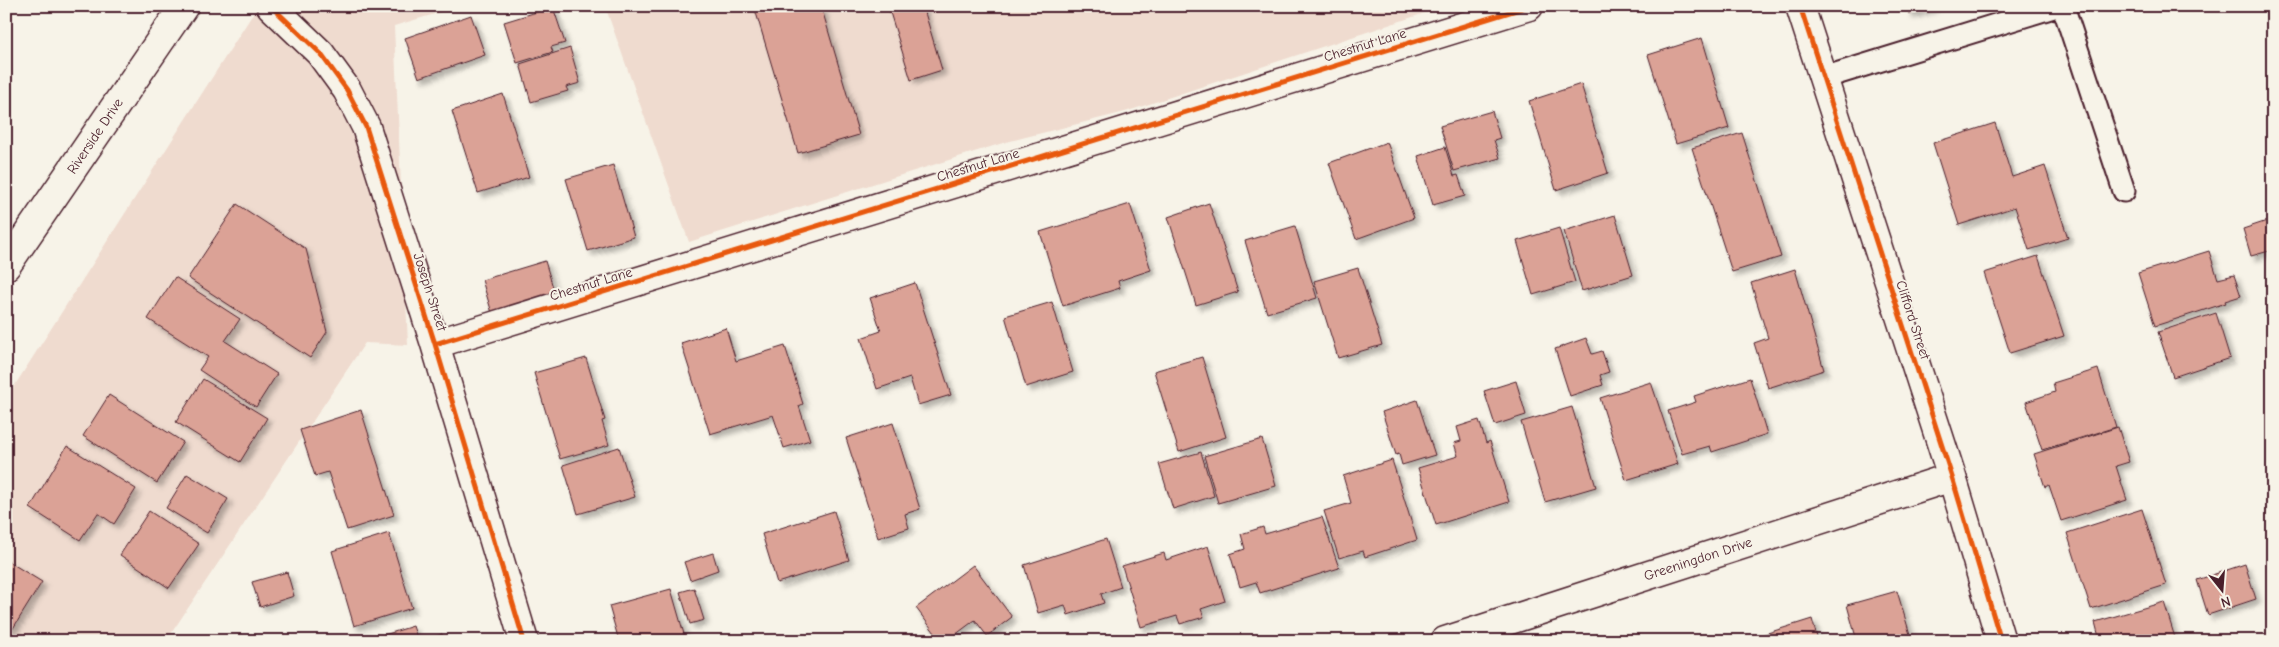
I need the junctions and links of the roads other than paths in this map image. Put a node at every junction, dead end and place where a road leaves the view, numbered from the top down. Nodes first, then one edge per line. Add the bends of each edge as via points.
1 (184, 6) edge
2 (271, 6) edge
3 (1529, 6) edge
4 (1800, 6) edge
5 (2057, 6) edge
6 (2063, 6) edge
7 (1823, 78) junction
8 (2124, 190) dead end
9 (6, 266) edge
10 (434, 344) junction
11 (1952, 477) junction
12 (524, 641) edge
13 (1445, 641) edge
14 (2001, 641) edge

1 - 9 street, Riverside Drive
2 - 10 street, Joseph Street via 320,53 347,90 366,127
3 - 10 street, Chestnut Lane
4 - 7 street, Clifford Street
5 - 7 lane
6 - 8 lane
7 - 11 street, Clifford Street
10 - 12 street, Joseph Street
11 - 13 street, Greeningdon Drive
11 - 14 street, Clifford Street

